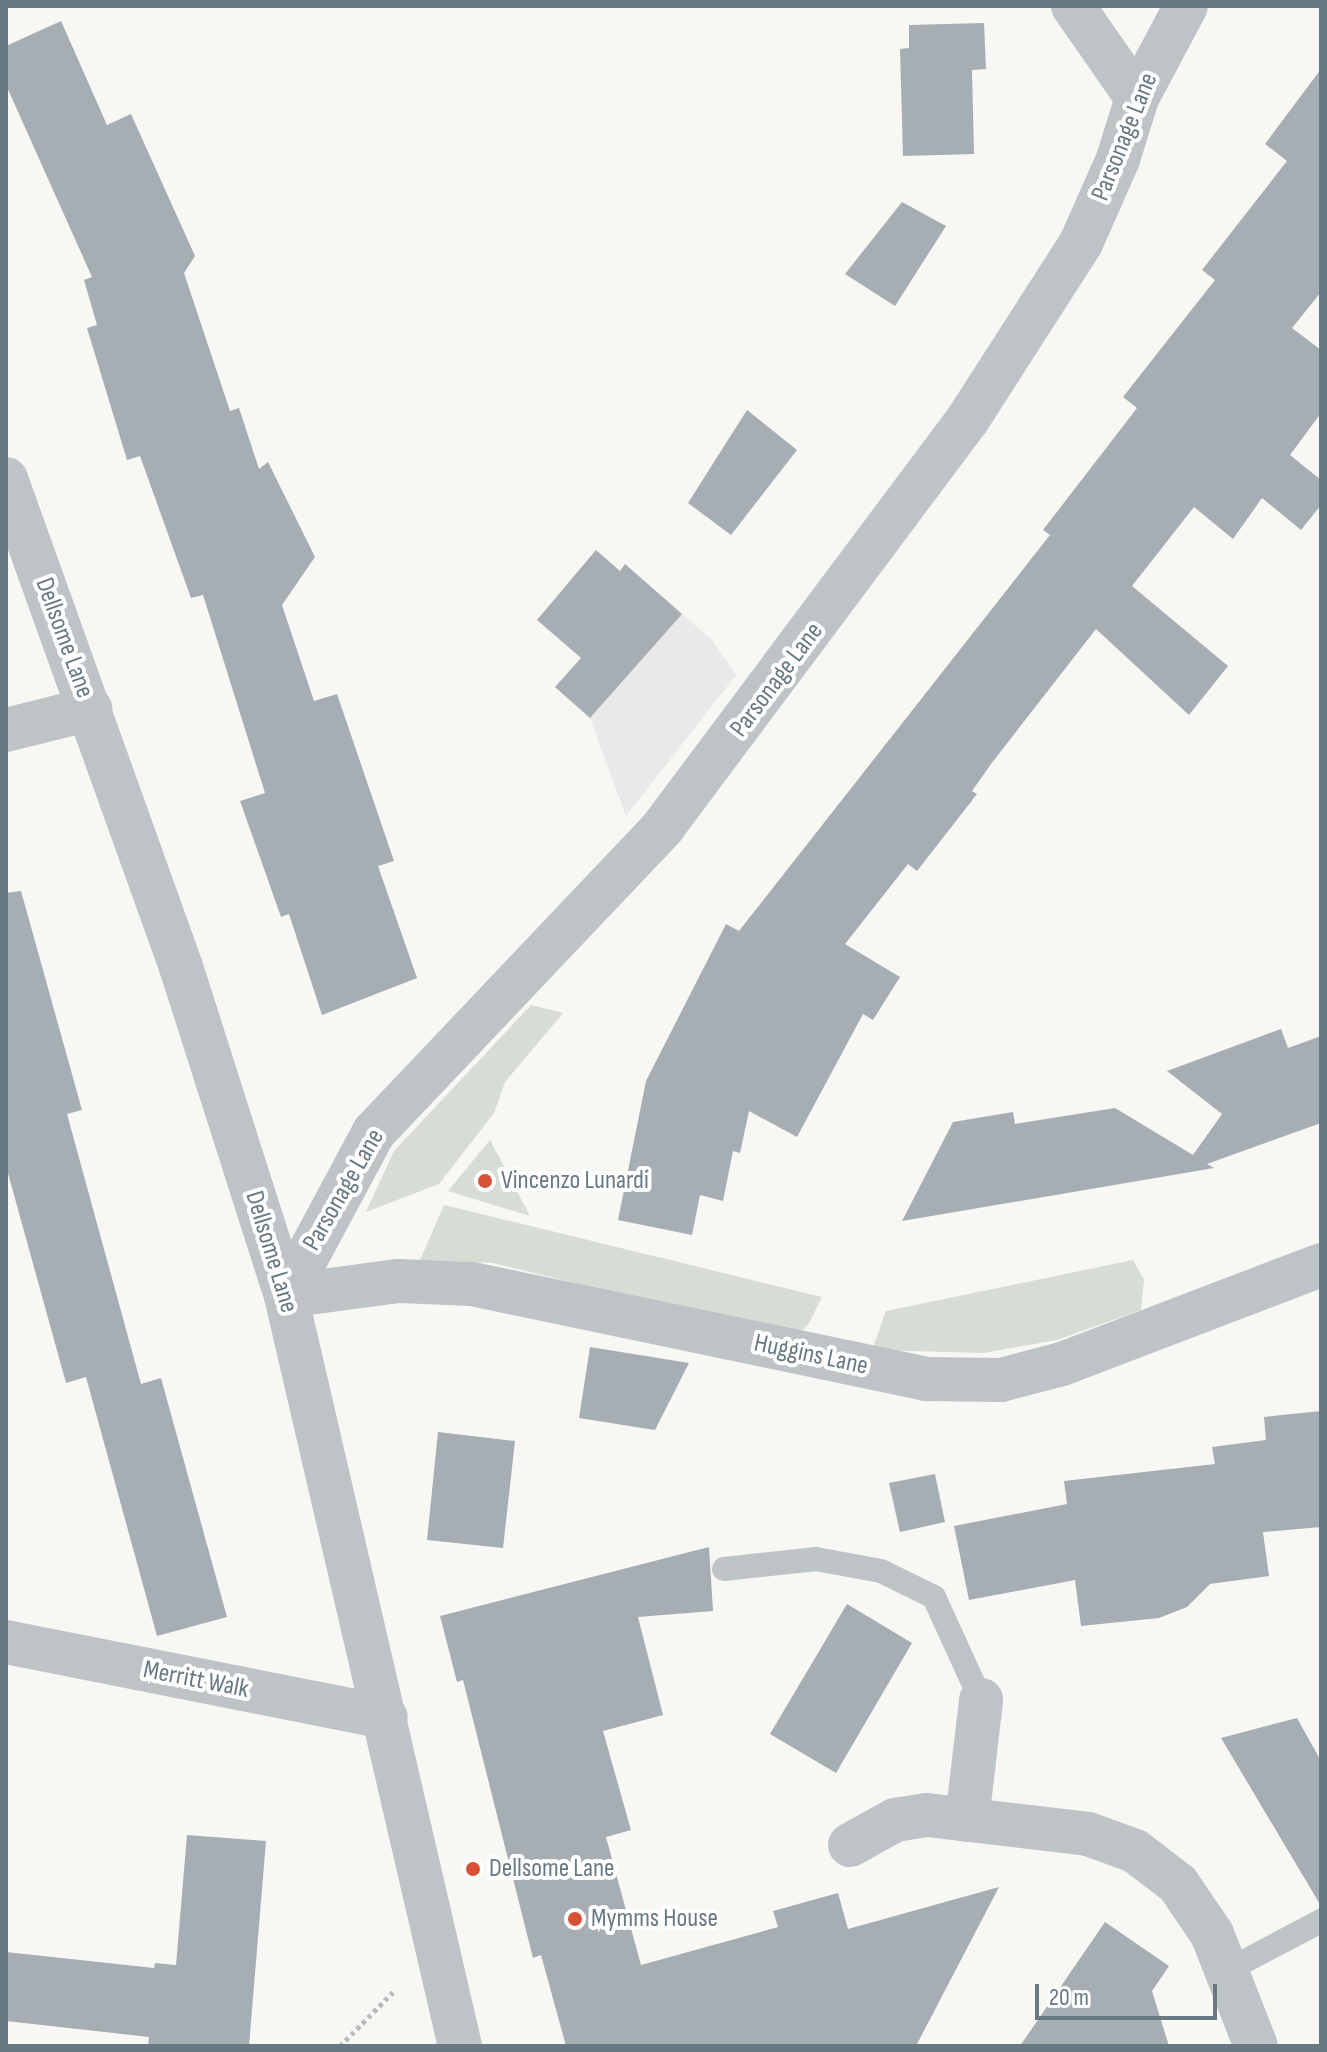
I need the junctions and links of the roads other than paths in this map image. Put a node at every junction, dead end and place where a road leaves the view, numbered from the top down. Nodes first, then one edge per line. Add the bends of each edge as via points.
1 (1073, 6) edge
2 (1186, 6) edge
3 (1137, 98) junction
4 (6, 479) edge
5 (90, 709) junction
6 (6, 730) edge
7 (1321, 1265) edge
8 (286, 1296) junction
9 (724, 1569) dead end
10 (6, 1642) edge
11 (981, 1700) joint
12 (386, 1717) junction
13 (967, 1820) junction
14 (850, 1845) dead end
15 (1321, 1921) edge
16 (1226, 1971) junction
17 (1252, 2045) edge
18 (460, 2046) edge

1 - 3 street
2 - 3 street, Parsonage Lane
3 - 8 street, Parsonage Lane via 1118,159 1081,243 1039,314 890,530 663,827 374,1132
4 - 5 street, Dellsome Lane
5 - 6 street
5 - 8 street, Dellsome Lane
7 - 8 street, Huggins Lane via 1062,1364 1001,1380 926,1379 472,1284 399,1281
8 - 12 street, Dellsome Lane
9 - 11 lane via 816,1559 881,1571 934,1597
10 - 12 street, Merritt Walk
11 - 13 street
12 - 18 street, Dellsome Lane
13 - 14 street via 927,1815 895,1820
13 - 16 street via 1088,1834 1135,1851 1178,1884 1212,1934
15 - 16 lane
16 - 17 street

